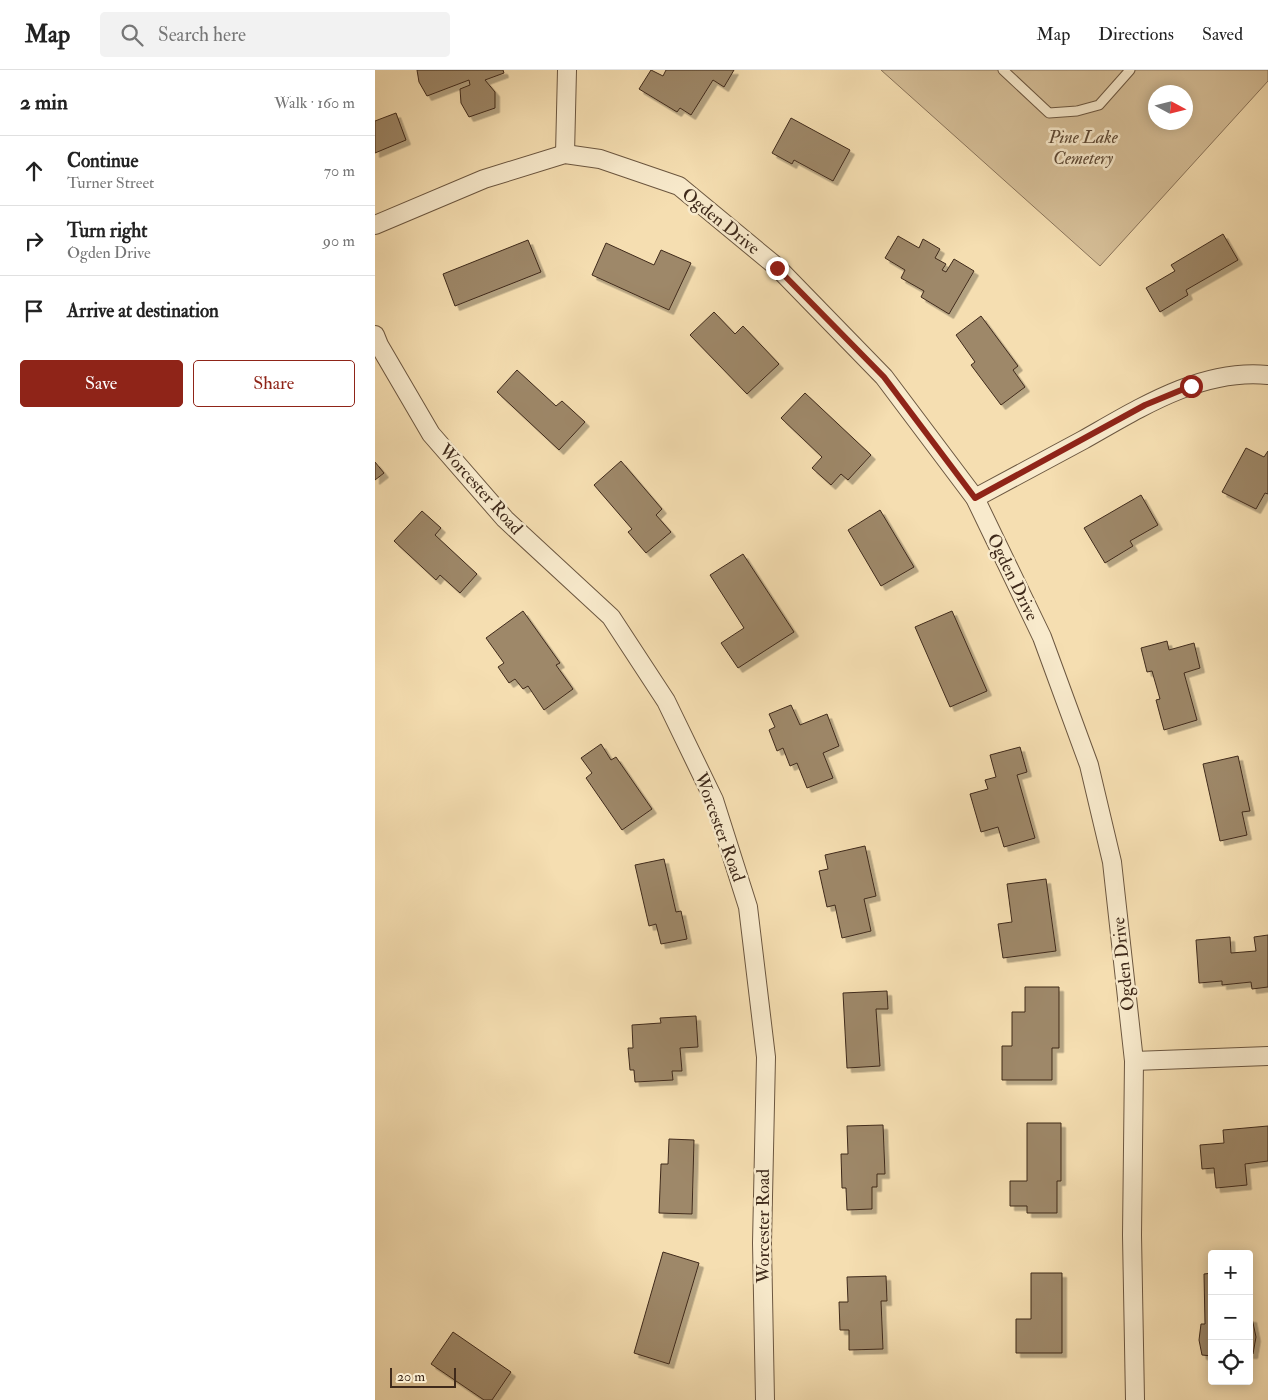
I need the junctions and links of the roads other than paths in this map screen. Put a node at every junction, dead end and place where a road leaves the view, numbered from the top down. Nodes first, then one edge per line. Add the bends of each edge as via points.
1 (567, 70) edge
2 (1003, 70) edge
3 (1130, 70) edge
4 (565, 154) junction
5 (375, 225) edge
6 (375, 335) edge
7 (1268, 375) edge
8 (975, 498) junction
9 (1268, 1056) edge
10 (1134, 1061) junction
11 (765, 1400) edge
12 (1135, 1400) edge

1 - 4 street
2 - 3 lane via 1049,113 1099,105
4 - 5 street, Ogden Drive via 484,179
4 - 8 street, Ogden Drive via 600,159 679,186 777,268 884,377
6 - 11 street, Worcester Road via 431,434 505,519 611,617 666,701 714,800 748,907 765,1057 762,1243
7 - 8 street via 1229,376 1191,386 1145,405
8 - 10 street, Ogden Drive via 1042,637 1089,765 1112,862
9 - 10 street
10 - 12 street, Ogden Drive via 1132,1235

